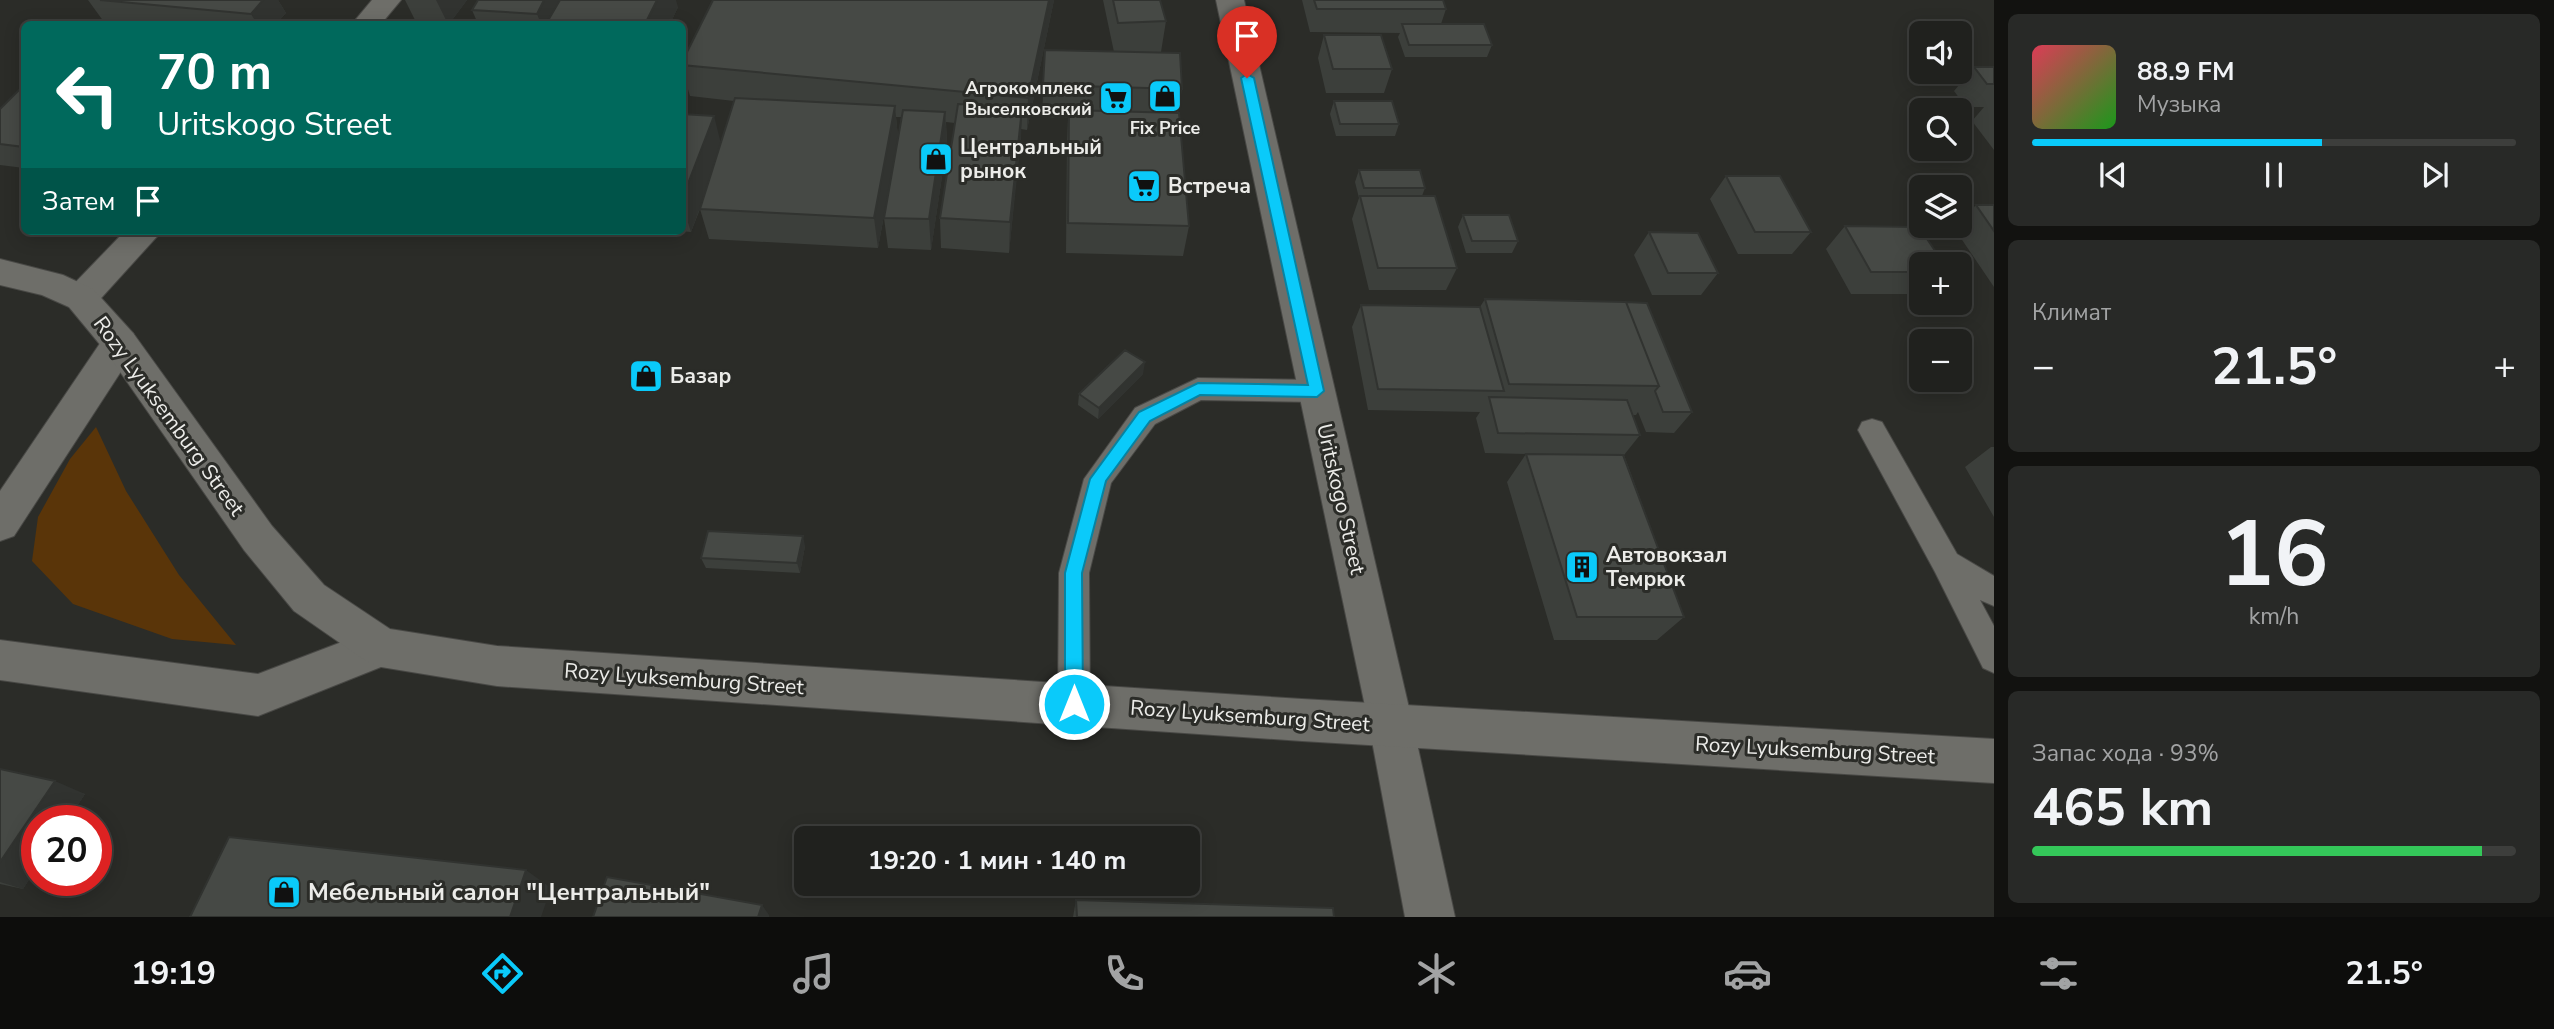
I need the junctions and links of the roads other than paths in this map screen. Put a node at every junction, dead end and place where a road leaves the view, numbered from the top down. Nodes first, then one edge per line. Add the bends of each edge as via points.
1 (387, 0) edge
2 (1230, 0) edge
3 (369, 21) edge
4 (141, 235) edge
5 (0, 272) edge
6 (81, 298) junction
7 (120, 343) junction
8 (1317, 391) junction
9 (1872, 430) dead end
10 (0, 524) edge
11 (1946, 562) junction
12 (1994, 592) edge
13 (381, 647) junction
14 (1994, 658) edge
15 (0, 660) edge
16 (1074, 704) junction
17 (1391, 725) junction
18 (1994, 761) edge
19 (1430, 917) edge

1 - 3 main road
2 - 8 main road, Uritskogo Street
4 - 6 main road
5 - 6 main road, Rozy Lyuksemburg Street via 51,284
6 - 7 main road, Rozy Lyuksemburg Street
7 - 10 main road
7 - 13 main road, Rozy Lyuksemburg Street via 258,538 309,598
8 - 16 lane via 1198,389 1145,416 1098,479 1074,573
8 - 17 main road, Uritskogo Street
9 - 11 lane
11 - 12 lane
11 - 14 lane
13 - 15 main road via 258,695
13 - 16 main road, Rozy Lyuksemburg Street via 497,666
16 - 17 main road, Rozy Lyuksemburg Street
17 - 18 main road, Rozy Lyuksemburg Street
17 - 19 main road, Uritskogo Street

